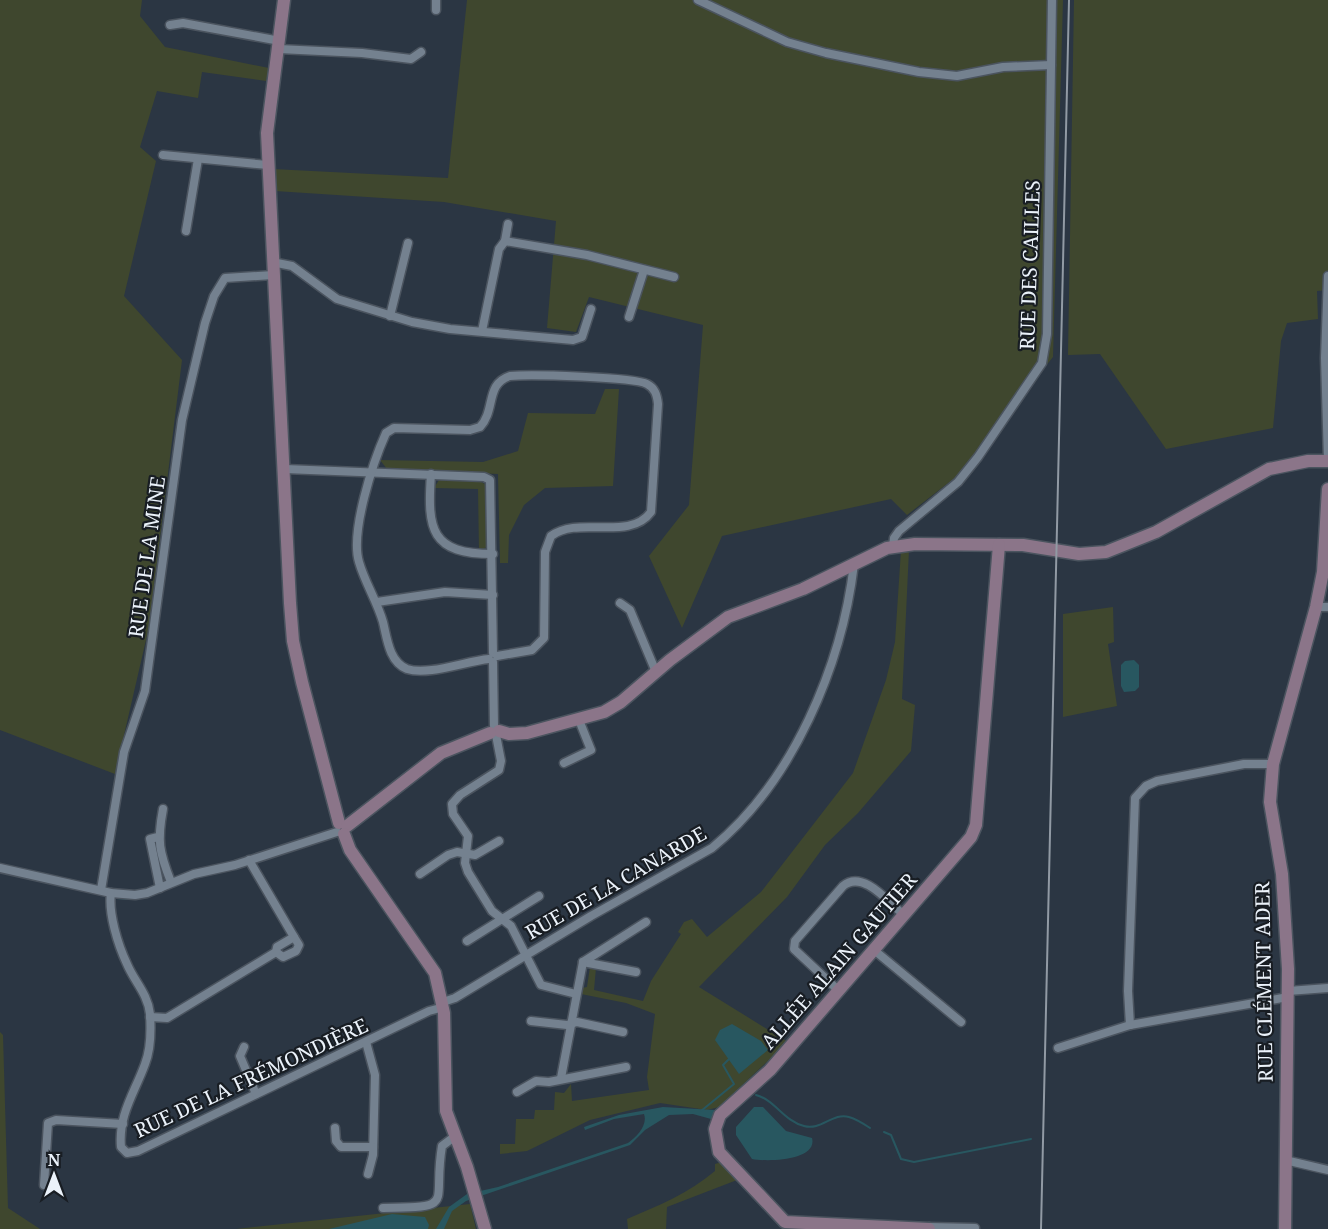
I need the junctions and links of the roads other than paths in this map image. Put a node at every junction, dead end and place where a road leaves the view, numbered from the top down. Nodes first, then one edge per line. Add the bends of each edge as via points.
1 (284, 0) edge
2 (436, 0) edge
3 (698, 0) edge
4 (1052, 0) edge
5 (436, 10) dead end
6 (171, 25) dead end
7 (279, 45) junction
8 (421, 52) dead end
9 (1051, 65) junction
10 (163, 155) dead end
11 (198, 159) junction
12 (268, 165) junction
13 (508, 224) dead end
14 (186, 231) dead end
15 (505, 241) junction
16 (408, 243) dead end
17 (273, 268) junction
18 (644, 270) junction
19 (1328, 276) edge
20 (674, 277) dead end
21 (1327, 297) edge
22 (591, 309) dead end
23 (390, 316) junction
24 (629, 317) dead end
25 (482, 331) junction
26 (375, 458) junction
27 (1328, 461) edge
28 (285, 469) junction
29 (352, 471) junction
30 (370, 472) junction
31 (386, 473) junction
32 (431, 474) junction
33 (366, 484) junction
34 (1328, 489) edge
35 (999, 545) junction
36 (893, 546) junction
37 (493, 554) junction
38 (855, 564) junction
39 (493, 595) junction
40 (377, 602) junction
41 (620, 603) dead end
42 (1322, 607) edge
43 (493, 658) junction
44 (656, 672) junction
45 (579, 720) junction
46 (495, 731) junction
47 (564, 763) dead end
48 (1273, 764) junction
49 (163, 809) dead end
50 (342, 829) junction
51 (158, 837) junction
52 (500, 841) dead end
53 (465, 853) junction
54 (249, 860) junction
55 (0, 868) edge
56 (420, 874) dead end
57 (171, 882) junction
58 (160, 888) junction
59 (102, 890) junction
60 (111, 896) junction
61 (539, 896) dead end
62 (904, 915) junction
63 (504, 919) junction
64 (646, 922) dead end
65 (467, 941) dead end
66 (874, 951) junction
67 (526, 955) junction
68 (583, 962) junction
69 (636, 972) dead end
70 (1328, 988) edge
71 (838, 990) junction
72 (576, 994) junction
73 (1288, 994) junction
74 (443, 1005) junction
75 (150, 1017) junction
76 (531, 1021) dead end
77 (960, 1022) dead end
78 (571, 1023) junction
79 (1130, 1024) junction
80 (623, 1032) dead end
81 (366, 1042) junction
82 (244, 1047) dead end
83 (1058, 1048) dead end
84 (626, 1066) dead end
85 (561, 1078) junction
86 (517, 1092) dead end
87 (256, 1094) junction
88 (123, 1124) junction
89 (335, 1128) dead end
90 (454, 1137) junction
91 (373, 1146) junction
92 (1285, 1160) junction
93 (1328, 1170) edge
94 (368, 1174) dead end
95 (44, 1185) dead end
96 (382, 1208) dead end
97 (929, 1228) edge
98 (975, 1228) edge
99 (485, 1229) edge
100 (1285, 1229) edge

1 - 7 street
2 - 5 street
3 - 9 street via 787,42 919,72 957,76 1003,67
4 - 9 street, RUE DES CAILLES
6 - 7 street via 183,23
7 - 8 street via 411,59
7 - 12 street via 269,114
9 - 36 street, RUE DES CAILLES via 1044,358 958,482 899,531
10 - 11 street
11 - 12 street
11 - 14 street
12 - 17 street
13 - 15 street
15 - 18 street via 587,255
15 - 25 street via 499,249
16 - 23 street
17 - 23 street via 292,266 337,298
17 - 28 street
17 - 59 street, RUE DE LA MINE via 225,278 206,322 182,420 145,691 124,752
18 - 20 street
18 - 24 street
19 - 21 street
21 - 27 street
22 - 25 street via 582,337 573,340
23 - 25 street via 433,327
26 - 30 street
26 - 31 street
26 - 43 street via 390,429 480,427 490,412 492,392 502,378 517,375 614,379 647,383 657,396 651,512 637,523 570,528 551,536 545,552 544,638 532,650
27 - 35 street via 1269,469 1134,543 1090,554
28 - 29 street
28 - 50 street via 293,641 308,711
29 - 30 street
29 - 33 street
30 - 31 street
30 - 33 street
31 - 32 street
32 - 37 street via 429,512 431,525 441,540 463,552
32 - 37 street via 484,477 492,484
33 - 40 street via 358,558
34 - 42 street, RUE CLÉMENT ADER
35 - 36 street
35 - 62 street, ALLÉE ALAIN GAUTIER via 976,825 967,842
36 - 38 street
37 - 39 street
38 - 44 street via 803,589 728,616
38 - 67 street, RUE DE LA CANARDE via 824,687 789,756 739,822 712,848
39 - 40 street via 445,592
39 - 43 street
40 - 43 street via 392,654 403,667 421,671
41 - 44 street via 630,610
42 - 48 street, RUE CLÉMENT ADER
43 - 46 street
44 - 45 street via 613,708
45 - 46 street via 527,733
45 - 47 street via 591,750
46 - 50 street via 441,753
46 - 53 street via 499,770 452,804 453,814 468,836
48 - 73 street, RUE CLÉMENT ADER via 1270,801 1282,874
48 - 79 street via 1244,764 1157,781 1135,798
49 - 51 street
50 - 54 street
50 - 74 street via 350,850 432,967
51 - 57 street via 160,855
51 - 58 street via 150,839
52 - 53 street via 475,855
53 - 56 street via 448,855
53 - 63 street via 468,872 492,911
54 - 57 street
54 - 75 street via 294,937 167,1018
55 - 59 street
57 - 58 street
58 - 60 street
59 - 60 street
60 - 75 street, RUE DE LA FRÉMONDIÈRE via 126,962 147,999
61 - 63 street
62 - 66 street, ALLÉE ALAIN GAUTIER
62 - 71 street via 864,881 851,880 838,892 795,941 794,949
63 - 65 street
63 - 67 street
64 - 68 street
66 - 71 street, ALLÉE ALAIN GAUTIER
66 - 77 street
67 - 72 street via 541,985
67 - 74 street, RUE DE LA CANARDE
68 - 69 street
68 - 72 street
70 - 73 street
71 - 97 street, ALLÉE ALAIN GAUTIER via 770,1070 720,1115 715,1129 717,1149 784,1222
72 - 78 street
73 - 79 street
73 - 92 street, RUE CLÉMENT ADER
74 - 81 street, RUE DE LA FRÉMONDIÈRE
74 - 90 street via 443,1087
75 - 88 street, RUE DE LA FRÉMONDIÈRE via 145,1064
76 - 78 street
78 - 80 street
78 - 85 street
79 - 83 street
81 - 87 street, RUE DE LA FRÉMONDIÈRE
81 - 91 street via 375,1067
82 - 87 street via 240,1056
84 - 85 street
85 - 86 street via 537,1081
87 - 88 street, RUE DE LA FRÉMONDIÈRE via 133,1152 121,1147
88 - 95 street via 56,1120 48,1123
89 - 91 street via 340,1147
90 - 96 street via 441,1146 440,1193 434,1204 425,1208
90 - 99 street
91 - 94 street
92 - 93 street
92 - 100 street, RUE CLÉMENT ADER
97 - 98 street, ALLÉE ALAIN GAUTIER

